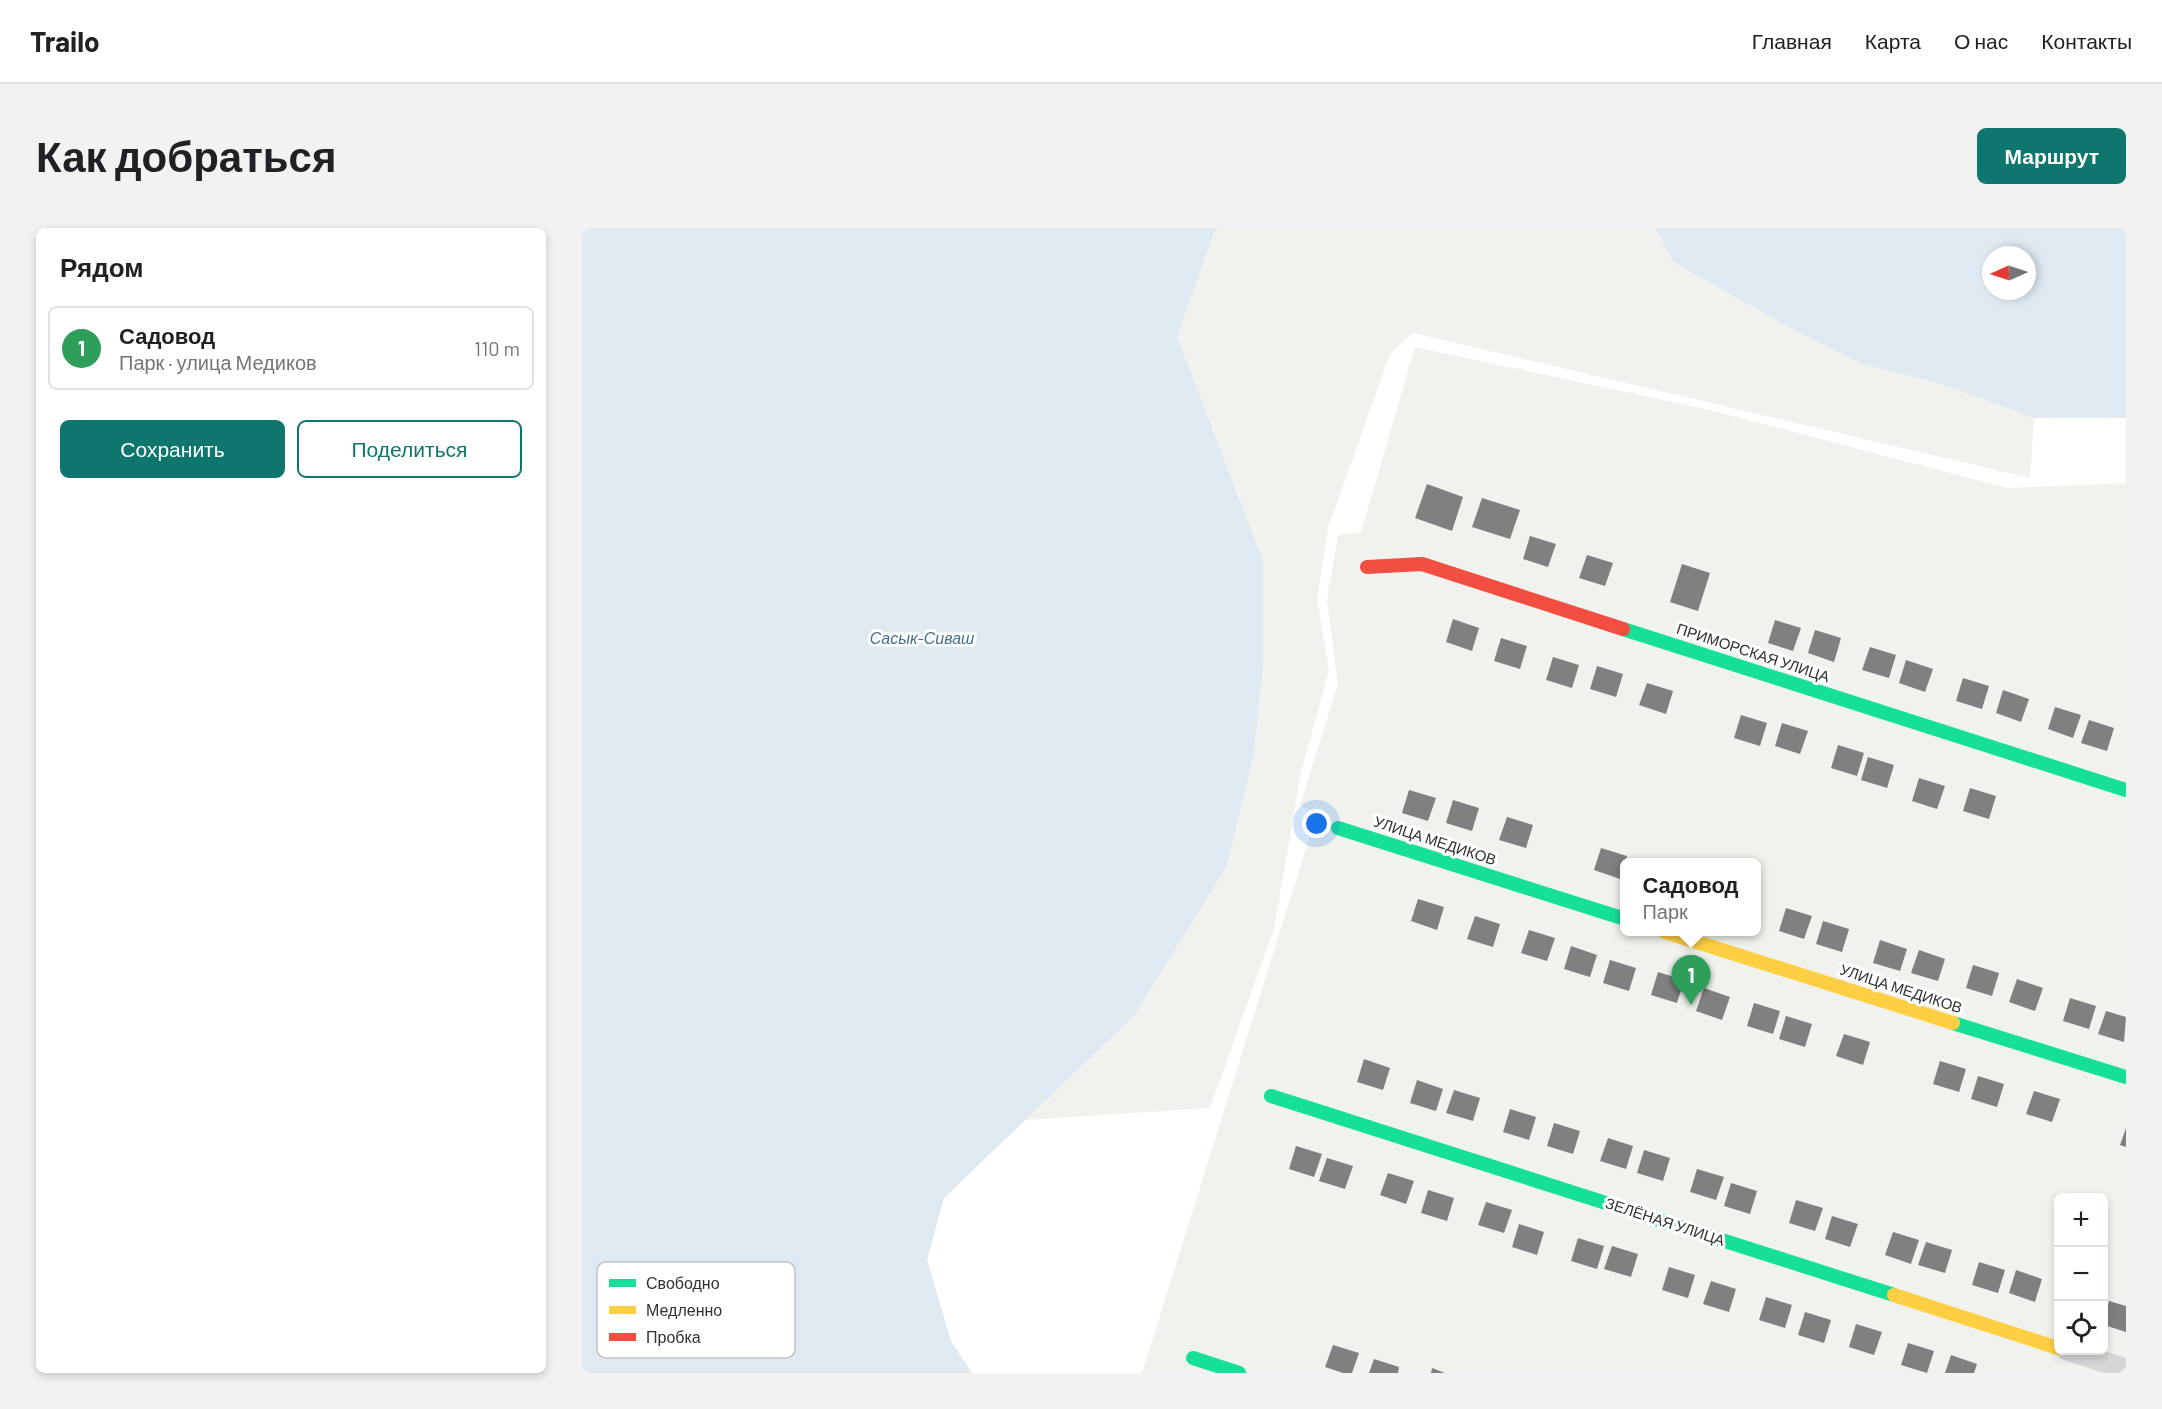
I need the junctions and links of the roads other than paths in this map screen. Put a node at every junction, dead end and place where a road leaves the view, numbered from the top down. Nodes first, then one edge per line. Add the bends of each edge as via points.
1 (1367, 567) dead end
2 (2126, 790) edge
3 (1338, 828) dead end
4 (1620, 917) edge
5 (1678, 936) edge
6 (2126, 1077) edge
7 (1271, 1096) dead end
8 (2054, 1347) edge
9 (2083, 1355) edge
10 (1192, 1358) dead end
11 (2126, 1369) edge
12 (1239, 1373) edge

1 - 2 street, ПРИМОРСКАЯ УЛИЦА via 1422,564
3 - 4 street, УЛИЦА МЕДИКОВ
5 - 6 street, УЛИЦА МЕДИКОВ
7 - 8 street, ЗЕЛЁНАЯ УЛИЦА
9 - 11 street
10 - 12 street

